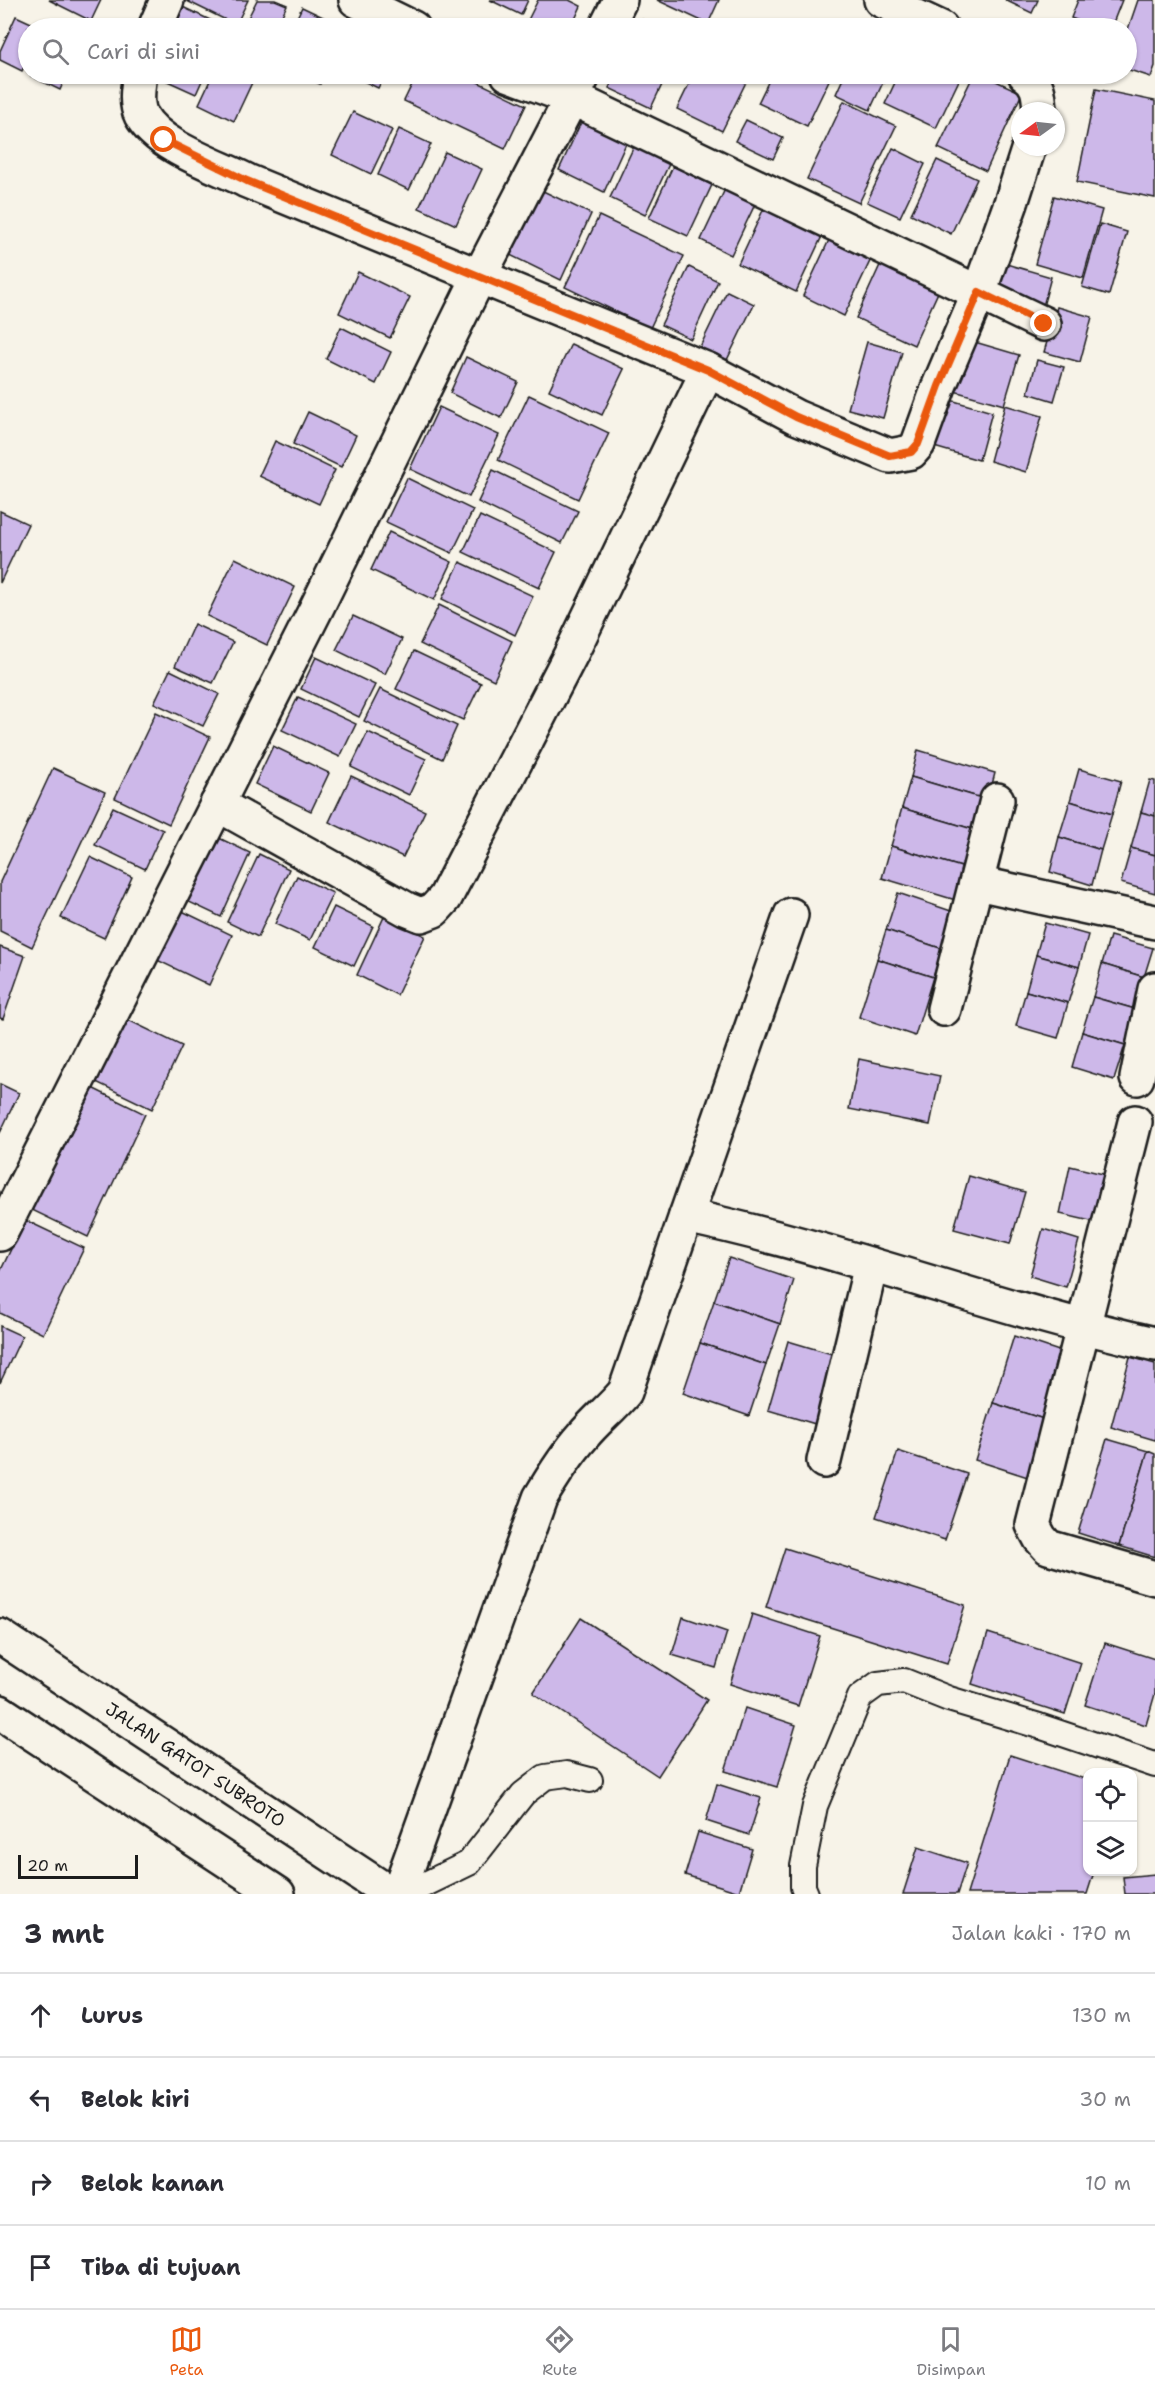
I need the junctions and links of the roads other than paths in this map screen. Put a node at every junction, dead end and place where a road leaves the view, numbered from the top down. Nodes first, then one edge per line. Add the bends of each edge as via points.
1 (167, 0) edge
2 (356, 0) edge
3 (620, 0) edge
4 (881, 0) edge
5 (159, 18) edge
6 (393, 18) edge
7 (611, 18) edge
8 (920, 18) edge
9 (139, 84) edge
10 (1033, 84) edge
11 (578, 86) edge
12 (1040, 102) edge
13 (1026, 156) edge
14 (479, 277) junction
15 (979, 292) junction
16 (1044, 324) dead end
17 (708, 370) junction
18 (997, 800) dead end
19 (217, 804) junction
20 (977, 883) junction
21 (791, 915) dead end
22 (1155, 922) edge
23 (1155, 989) edge
24 (944, 1009) dead end
25 (1137, 1078) dead end
26 (1135, 1122) dead end
27 (686, 1216) junction
28 (0, 1234) edge
29 (871, 1265) junction
30 (1082, 1328) junction
31 (1155, 1344) edge
32 (824, 1461) dead end
33 (1155, 1578) edge
34 (0, 1636) edge
35 (0, 1712) edge
36 (1155, 1765) edge
37 (590, 1780) dead end
38 (278, 1894) edge
39 (391, 1894) edge
40 (398, 1894) edge
41 (405, 1894) edge
42 (806, 1894) edge

1 - 5 street
2 - 6 street
3 - 7 street
4 - 8 street
9 - 14 street via 140,114 164,140 247,181
10 - 12 street via 1039,91
11 - 14 street
11 - 15 street
13 - 15 street
14 - 17 street
14 - 19 street
15 - 16 street
15 - 17 street via 918,444 902,455 890,456 796,417
17 - 19 street via 572,654 445,898 434,910 421,915 406,909
18 - 20 street
19 - 28 street
20 - 22 street
20 - 24 street
21 - 27 street
23 - 25 street
26 - 30 street
27 - 29 street
27 - 40 street via 625,1392 584,1434 540,1498
29 - 30 street
29 - 32 street
30 - 31 street
30 - 33 street via 1033,1525 1048,1547
34 - 39 street, JALAN GATOT SUBROTO
35 - 38 street
36 - 42 lane via 949,1700 904,1680 878,1684 861,1697 815,1806 802,1866
37 - 41 lane via 567,1774 545,1777 523,1794 469,1863

